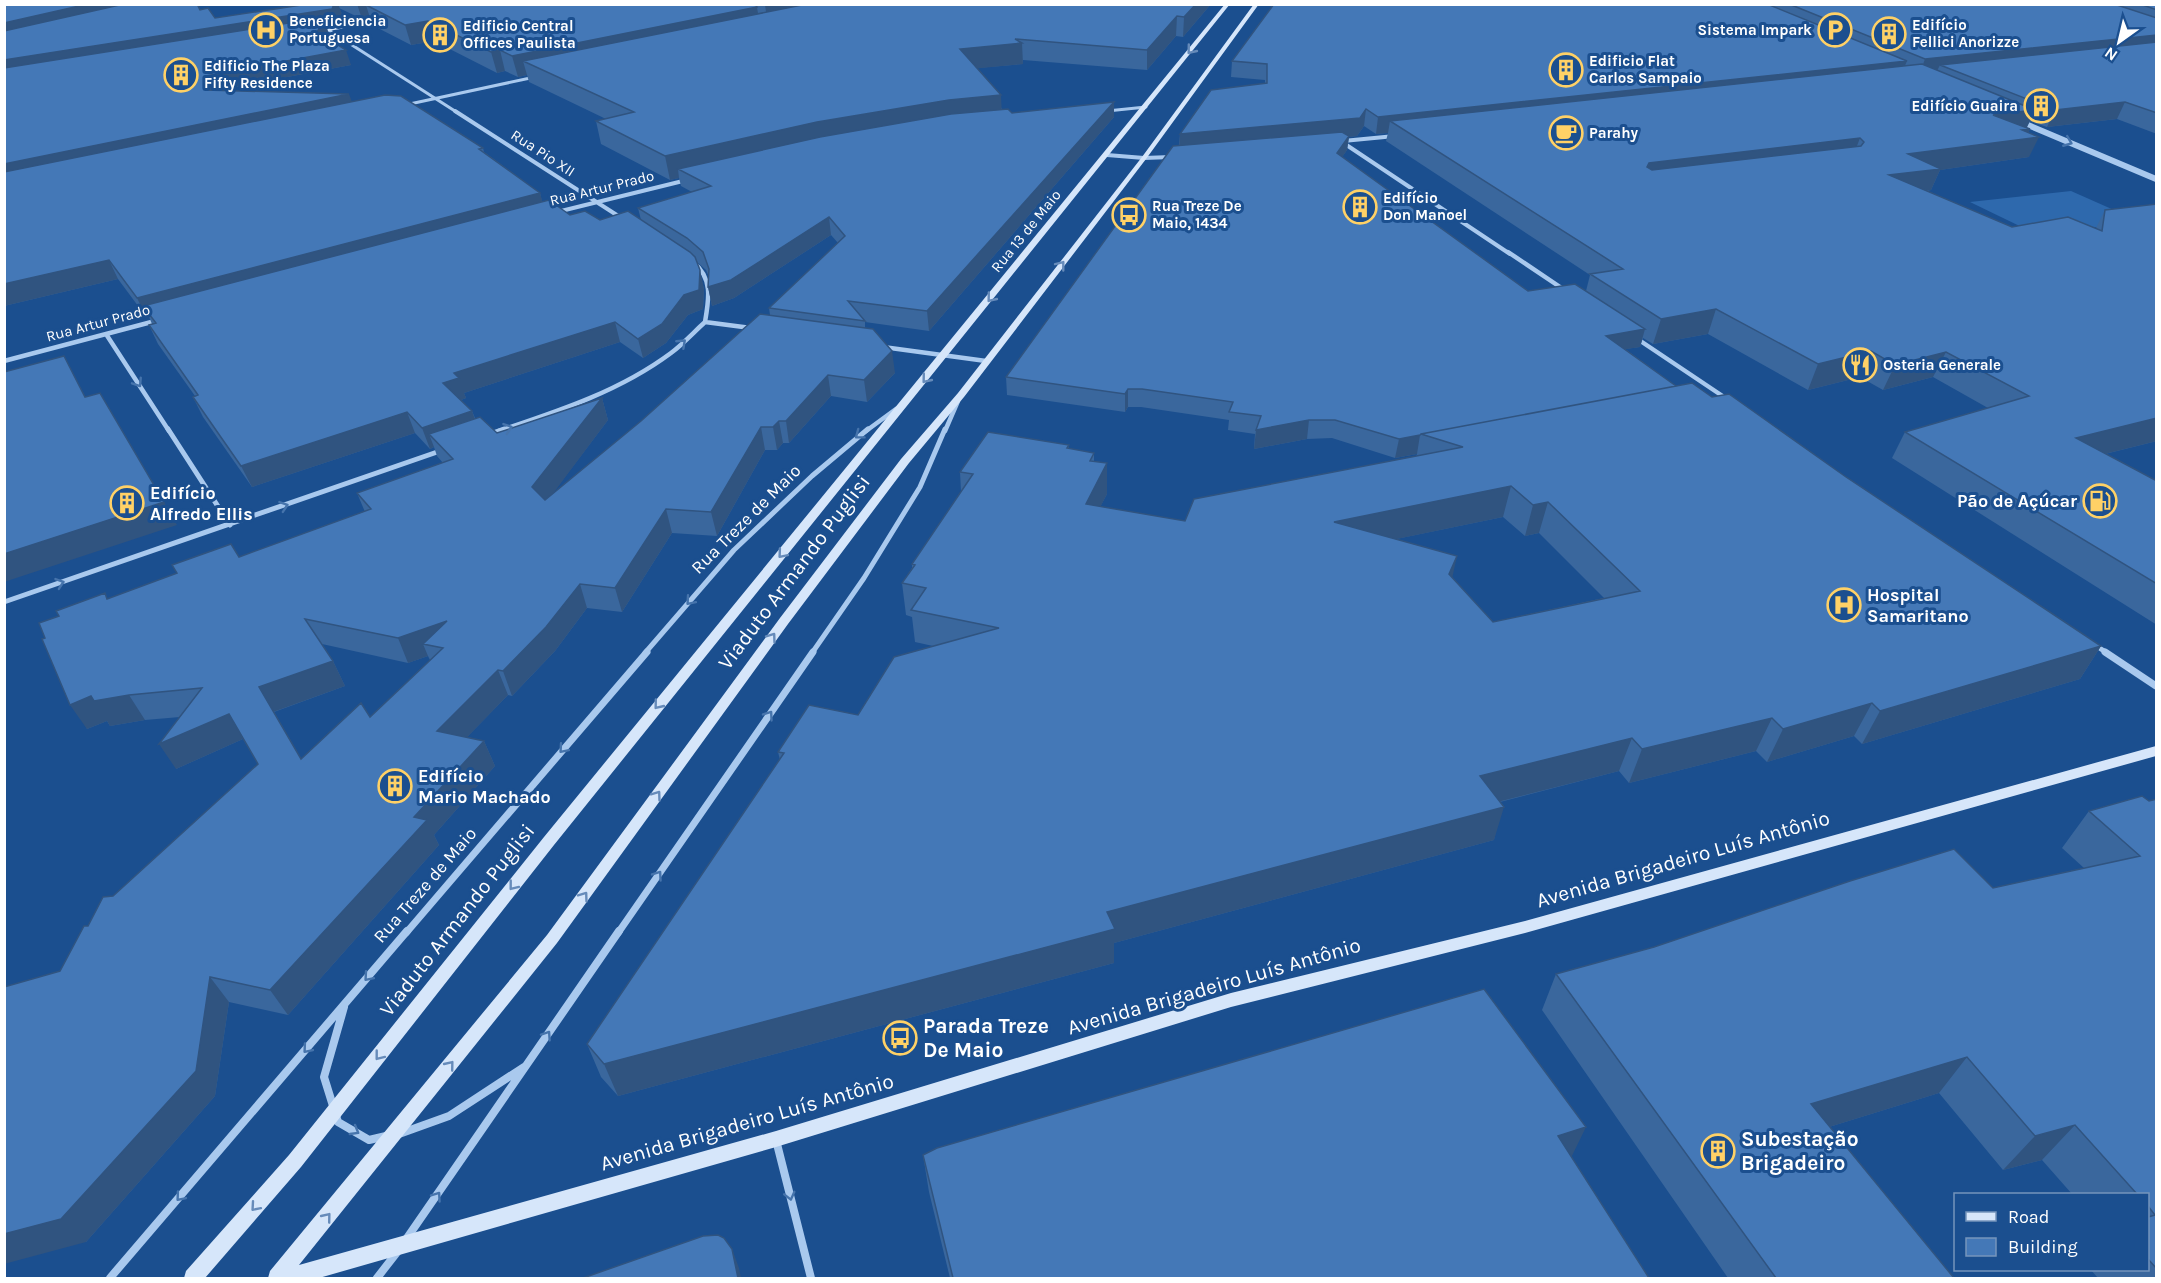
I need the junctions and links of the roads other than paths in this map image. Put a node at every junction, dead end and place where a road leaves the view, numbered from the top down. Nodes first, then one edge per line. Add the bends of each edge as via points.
1 (1228, 4) edge
2 (1257, 4) edge
3 (388, 19) edge
4 (327, 29) junction
5 (305, 33) edge
6 (537, 77) edge
7 (437, 98) junction
8 (395, 107) edge
9 (1146, 107) junction
10 (1099, 111) edge
11 (2010, 118) edge
12 (1397, 136) edge
13 (1107, 155) junction
14 (1176, 157) edge
15 (1144, 158) junction
16 (693, 179) edge
17 (2157, 179) edge
18 (594, 202) junction
19 (549, 214) edge
20 (632, 225) edge
21 (688, 259) edge
22 (1569, 293) edge
23 (163, 318) edge
24 (705, 322) junction
25 (760, 330) edge
26 (1628, 333) edge
27 (106, 334) junction
28 (881, 346) edge
29 (944, 356) junction
30 (4, 361) edge
31 (986, 361) junction
32 (961, 395) junction
33 (1726, 399) junction
34 (1718, 400) edge
35 (907, 402) junction
36 (1735, 405) edge
37 (485, 435) edge
38 (452, 447) edge
39 (846, 477) joint
40 (230, 525) junction
41 (4, 602) edge
42 (2089, 641) edge
43 (2157, 686) edge
44 (2157, 752) edge
45 (345, 1004) junction
46 (527, 1065) junction
47 (776, 1140) junction
48 (403, 1244) junction
49 (110, 1278) edge
50 (193, 1278) edge
51 (277, 1278) edge
52 (288, 1278) edge
53 (377, 1278) edge
54 (811, 1278) edge

1 -> 9 main road, Rua 13 de Maio
2 - 15 main road
3 - 4 main road
4 - 5 main road
4 - 7 street, Rua Pio XII
6 - 7 street
7 - 8 street
7 - 18 street, Rua Pio XII
9 - 10 street
9 - 13 main road, Rua 13 de Maio
11 -> 17 street
12 - 22 street via 1341,142
13 - 15 street
13 -> 29 main road, Rua 13 de Maio
14 - 15 street
31 -> 15 main road
16 - 18 street, Rua Artur Prado
18 - 19 street, Rua Artur Prado
18 - 20 street, Rua Pio XII
21 - 24 street via 707,276 710,291
23 - 27 street, Rua Artur Prado
24 - 25 street
37 -> 24 street via 621,383 671,353
26 - 33 street
27 - 30 street, Rua Artur Prado
27 -> 40 street
28 - 29 street
29 - 31 street
29 -> 35 main road, Rua 13 de Maio
31 - 32 main road
46 -> 32 street via 864,578 920,487
51 -> 32 main road, Viaduto Armando Puglisi via 552,939 784,621 905,461
33 - 34 street
33 - 36 street
35 - 39 main road, Rua 13 de Maio
35 -> 45 street, Rua Treze de Maio via 858,435 734,550
40 -> 38 street
39 -> 50 main road, Viaduto Armando Puglisi via 549,840 295,1161
41 -> 40 street
42 - 43 street
44 - 47 main road, Avenida Brigadeiro Luís Antônio via 1525,927 1231,1000
45 -> 46 street via 324,1077 338,1122 369,1140 425,1128 472,1103
45 -> 49 street, Rua Treze de Maio
48 -> 46 street
47 - 48 main road, Avenida Brigadeiro Luís Antônio
47 -> 54 street
48 - 52 main road, Avenida Brigadeiro Luís Antônio
48 - 53 street

